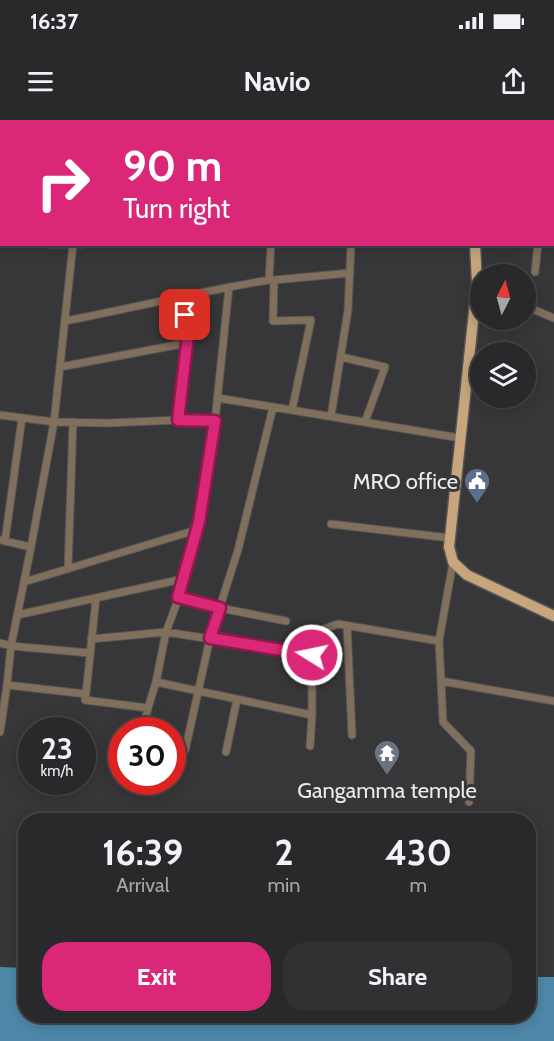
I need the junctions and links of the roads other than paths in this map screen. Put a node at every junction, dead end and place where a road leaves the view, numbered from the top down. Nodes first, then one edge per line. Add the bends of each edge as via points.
1 (73, 246) edge
2 (271, 246) edge
3 (351, 246) edge
4 (475, 246) edge
5 (538, 246) edge
6 (476, 264) edge
7 (536, 264) edge
8 (350, 273) junction
9 (272, 280) junction
10 (229, 286) junction
11 (183, 297) junction
12 (536, 311) edge
13 (554, 318) edge
14 (65, 321) junction
15 (473, 330) edge
16 (187, 343) junction
17 (340, 357) junction
18 (60, 367) junction
19 (218, 398) junction
20 (273, 406) junction
21 (292, 410) junction
22 (0, 415) edge
23 (331, 416) junction
24 (22, 418) junction
25 (178, 420) junction
26 (215, 421) junction
27 (54, 422) junction
28 (73, 422) junction
29 (365, 422) junction
30 (460, 438) junction
31 (331, 524) dead end
32 (196, 530) junction
33 (450, 538) junction
34 (2, 541) edge
35 (31, 547) junction
36 (453, 562) junction
37 (68, 569) junction
38 (183, 579) junction
39 (24, 582) junction
40 (178, 597) junction
41 (96, 598) junction
42 (220, 608) junction
43 (17, 615) junction
44 (554, 616) edge
45 (286, 621) dead end
46 (347, 626) junction
47 (166, 632) junction
48 (210, 638) junction
49 (91, 639) junction
50 (439, 640) junction
51 (0, 643) edge
52 (11, 646) junction
53 (90, 653) junction
54 (312, 655) junction
55 (156, 681) junction
56 (441, 681) junction
57 (7, 686) junction
58 (199, 690) junction
59 (86, 694) junction
60 (237, 699) junction
61 (554, 701) edge
62 (148, 708) junction
63 (312, 715) junction
64 (146, 717) edge
65 (0, 732) edge
66 (352, 735) dead end
67 (310, 746) dead end
68 (186, 747) edge
69 (226, 752) dead end
70 (469, 802) dead end

1 - 14 street
2 - 9 street
3 - 8 street
4 - 6 main road
5 - 7 street
8 - 9 street
8 - 17 street
9 - 10 street
9 - 21 street via 273,321 311,320
10 - 11 street
10 - 19 street
11 - 14 street
11 - 16 street
12 - 13 street
14 - 18 street
15 - 30 main road
16 - 18 street
16 - 25 street
17 - 23 street
17 - 29 street via 385,367
18 - 27 street
19 - 20 street
19 - 26 street
20 - 21 street
20 - 42 street
21 - 23 street
22 - 24 street
23 - 29 street
24 - 27 street
24 - 34 street
25 - 26 street
25 - 28 street
26 - 32 street
27 - 28 street
27 - 35 street
28 - 37 street
29 - 30 street
30 - 33 main road
31 - 33 street
32 - 37 street
32 - 38 street
33 - 36 main road
34 - 35 street
35 - 39 street
36 - 44 main road via 468,575
36 - 50 street
37 - 39 street
38 - 40 street
38 - 41 street
39 - 43 street
40 - 42 street
40 - 47 street
41 - 43 street
41 - 49 street
42 - 45 street
42 - 48 street
43 - 52 street
46 - 50 street
46 - 54 street via 338,624 312,633
46 - 66 street
47 - 48 street
47 - 49 street
47 - 55 street
48 - 54 street
48 - 58 street
49 - 53 street
50 - 56 street
51 - 52 street
52 - 53 street
52 - 57 street
53 - 59 street
54 - 63 street
55 - 58 street
55 - 62 street
56 - 61 street
56 - 70 street via 443,722 471,751
57 - 59 street
57 - 65 street
58 - 60 street
58 - 68 street
59 - 62 street via 86,700
60 - 63 street
60 - 69 street
62 - 64 street
63 - 67 street

